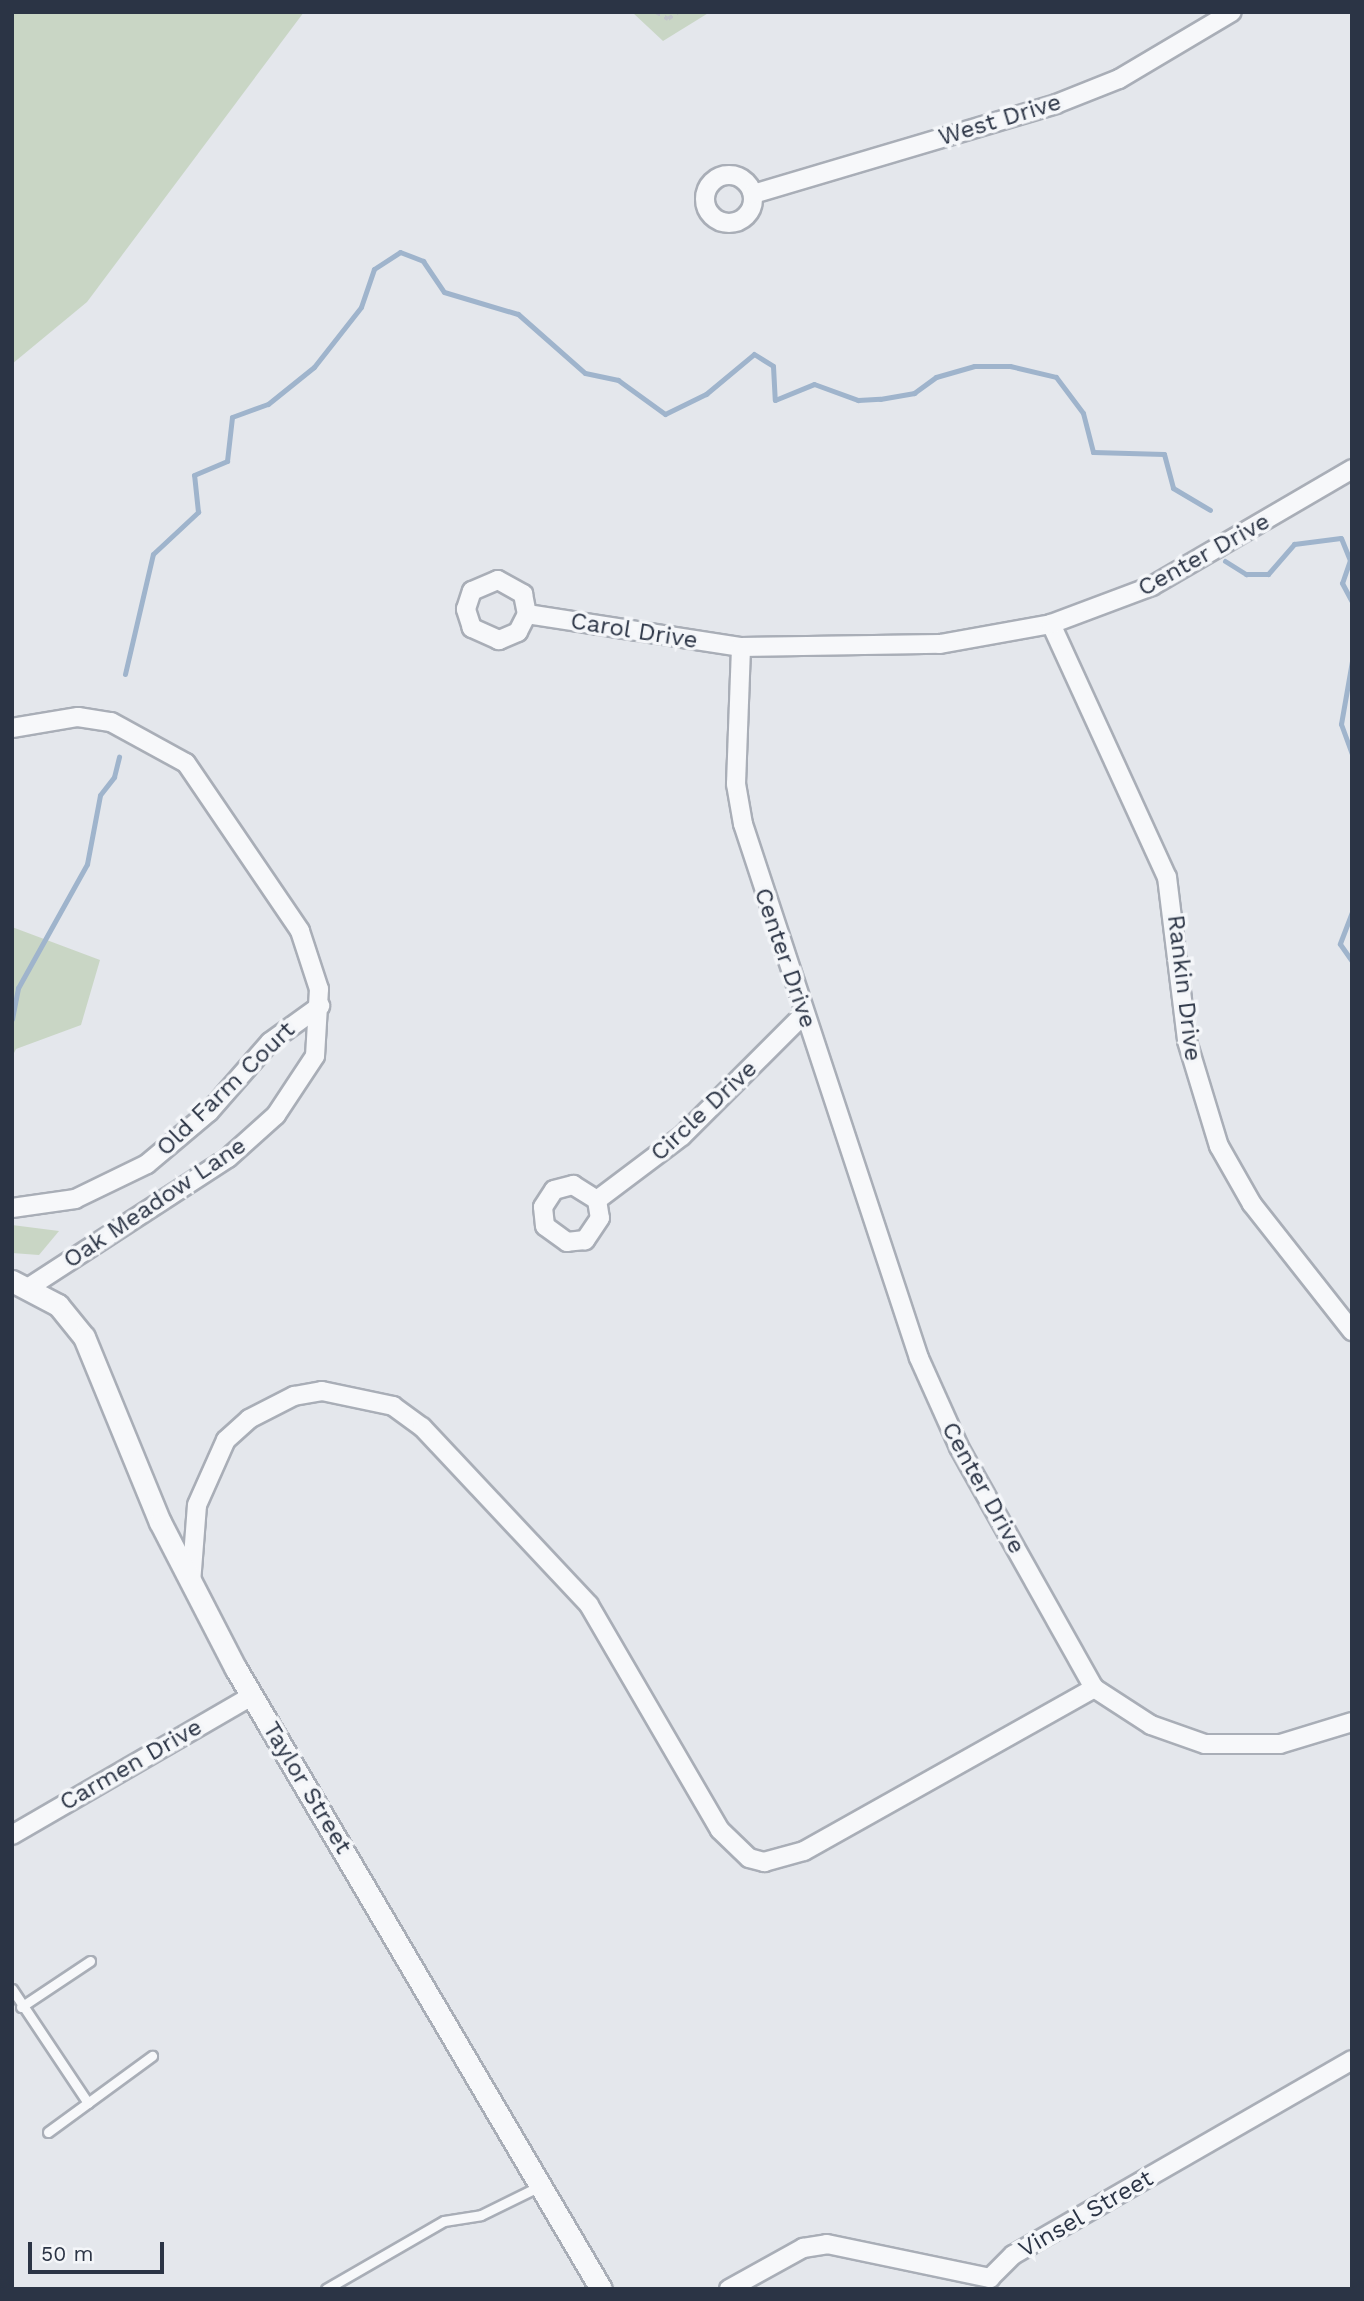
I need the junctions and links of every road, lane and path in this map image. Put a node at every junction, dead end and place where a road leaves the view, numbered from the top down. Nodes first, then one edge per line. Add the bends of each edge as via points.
1 (656, 12) edge
2 (678, 12) edge
3 (1232, 12) edge
4 (753, 194) dead end
5 (1352, 469) edge
6 (527, 614) dead end
7 (1051, 624) junction
8 (741, 647) junction
9 (12, 728) edge
10 (320, 1006) junction
11 (804, 1014) junction
12 (597, 1200) dead end
13 (12, 1208) edge
14 (21, 1284) edge
15 (1352, 1331) edge
16 (191, 1586) junction
17 (1094, 1688) junction
18 (251, 1696) junction
19 (1352, 1721) edge
20 (12, 1835) edge
21 (90, 1961) dead end
22 (12, 1989) edge
23 (22, 2007) junction
24 (152, 2056) dead end
25 (1352, 2060) edge
26 (88, 2103) junction
27 (48, 2132) dead end
28 (540, 2186) junction
29 (993, 2283) edge
30 (326, 2289) edge
31 (601, 2289) edge
32 (729, 2289) edge

1 - 2 path via 668,19
3 - 4 street, West Drive via 1119,79 1056,104
5 - 7 street, Center Drive via 1152,586
6 - 8 street, Carol Drive
7 - 8 street, Center Drive via 940,644
7 - 15 street, Rankin Drive via 1167,877 1187,1041 1219,1146 1252,1204
8 - 11 street, Center Drive via 736,772 743,824
9 - 10 street, Oak Meadow Lane via 78,717 111,722 186,763 300,931 318,978
10 - 13 street, Old Farm Court via 270,1042 209,1112 147,1164 75,1199
10 - 14 street, Oak Meadow Lane via 315,1056 293,1094 254,1136
11 - 12 street, Circle Drive via 682,1136
11 - 17 street, Center Drive via 934,1397
14 - 16 street, Taylor Street via 58,1305 84,1337
16 - 17 street via 197,1505 226,1440 249,1419 293,1396 352,1393 393,1406 422,1427 589,1605 720,1830 749,1858 774,1862 796,1855
16 - 18 street, Taylor Street
17 - 19 street via 1151,1725 1205,1744 1280,1744
18 - 20 street, Carmen Drive
18 - 28 street, Taylor Street
21 - 23 lane
22 - 23 lane
23 - 26 lane
24 - 26 lane
25 - 29 street, Vinsel Street via 1013,2255
26 - 27 lane
28 - 30 lane via 481,2215 444,2221
28 - 31 street, Taylor Street
29 - 32 street, Vinsel Street via 827,2244 803,2248

